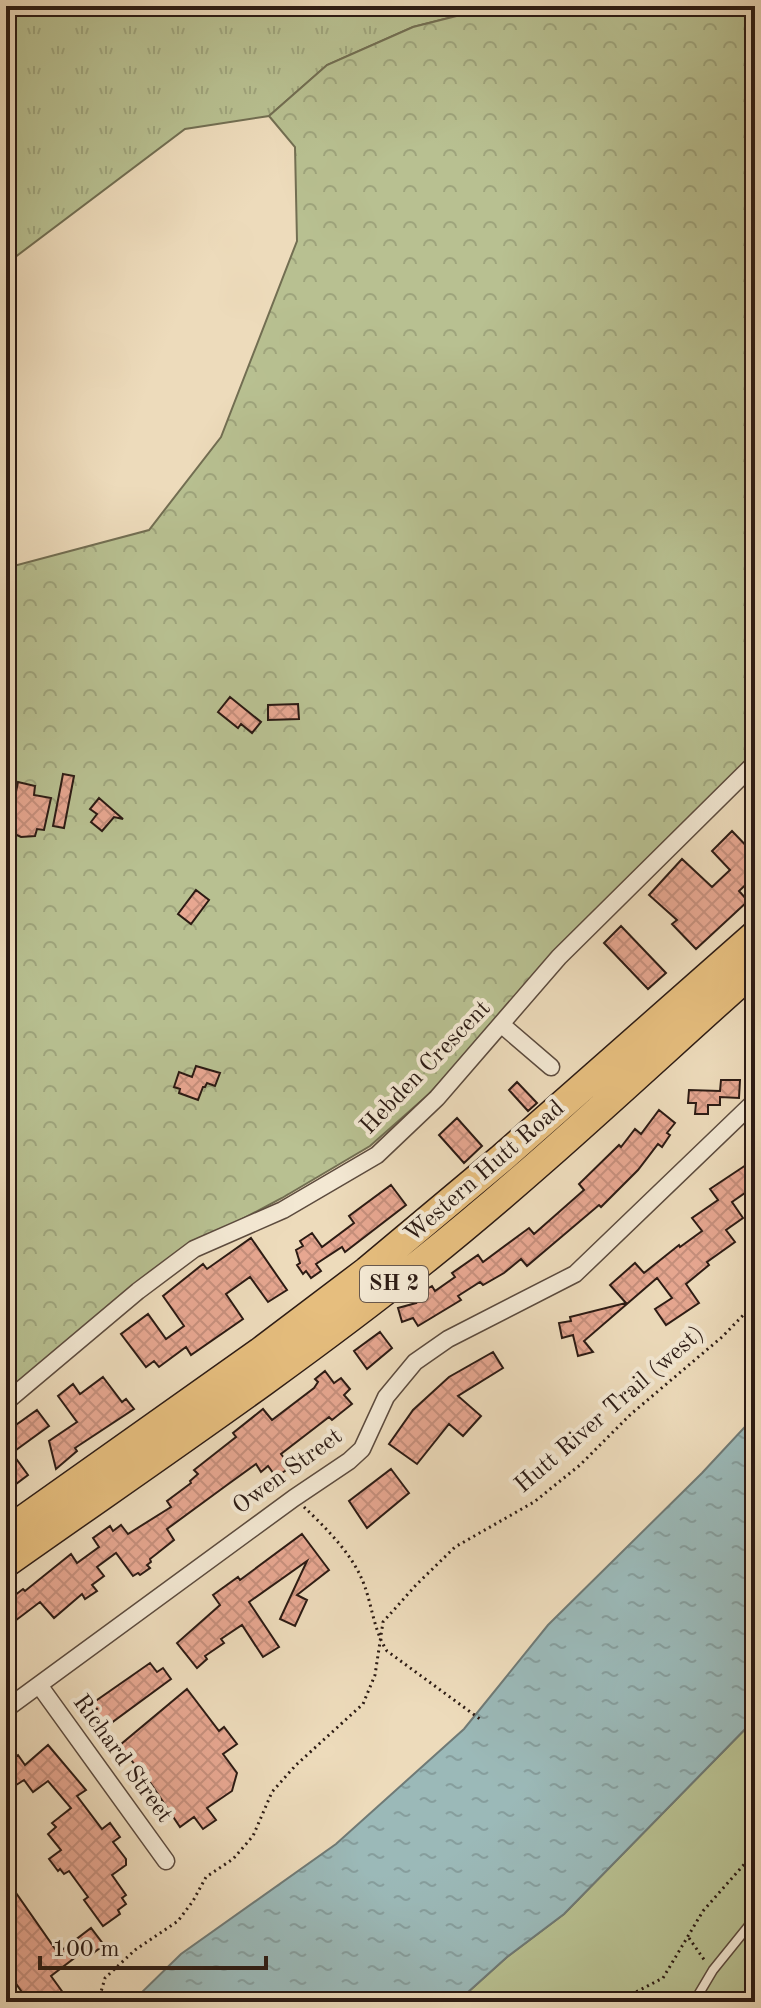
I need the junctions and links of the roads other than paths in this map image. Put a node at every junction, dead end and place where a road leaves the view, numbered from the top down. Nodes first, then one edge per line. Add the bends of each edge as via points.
1 (755, 763) edge
2 (755, 935) edge
3 (755, 969) edge
4 (502, 1025) junction
5 (551, 1067) dead end
6 (755, 1101) edge
7 (6, 1402) edge
8 (6, 1532) edge
9 (6, 1563) edge
10 (39, 1685) junction
11 (6, 1709) edge
12 (166, 1861) dead end
13 (755, 1918) edge
14 (694, 2002) edge

1 - 4 street, Hebden Crescent via 559,957
2 - 8 highway, Western Hutt Road / SH 2 via 367,1271
3 - 9 highway, Western Hutt Road / SH 2 via 424,1260 317,1343
4 - 5 street
4 - 7 street, Hebden Crescent via 377,1155 283,1210 194,1249
6 - 10 street, Owen Street via 575,1274 448,1339 415,1362 386,1397 362,1449
10 - 11 street, Owen Street
10 - 12 street, Richard Street
13 - 14 lane

